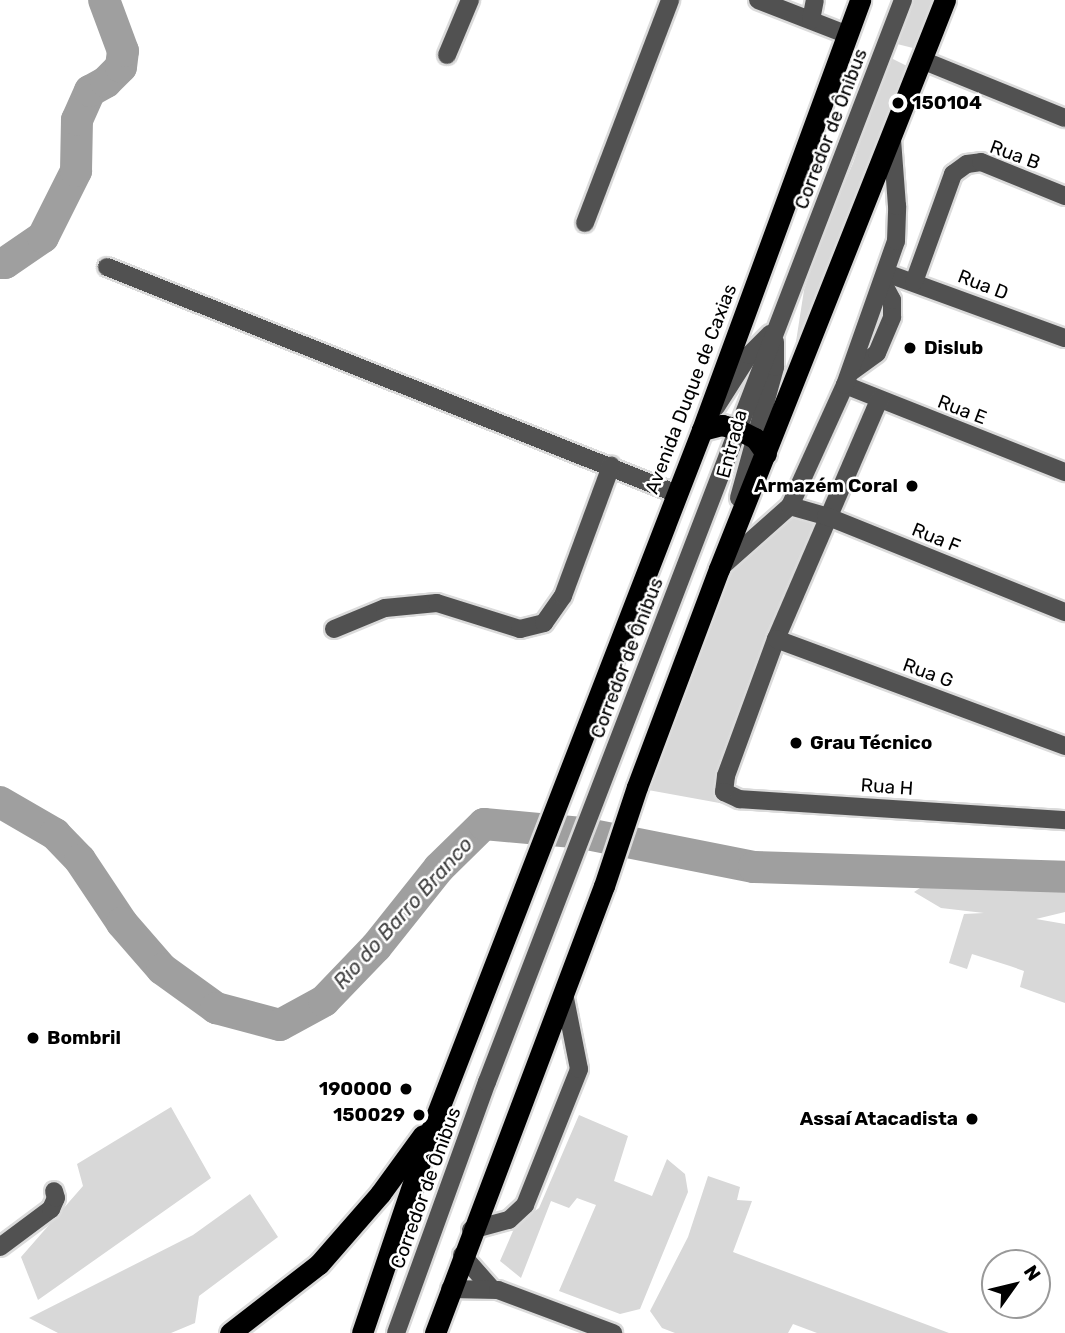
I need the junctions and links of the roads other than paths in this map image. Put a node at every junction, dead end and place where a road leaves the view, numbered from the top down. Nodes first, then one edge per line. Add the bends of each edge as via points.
1 (470, 0) edge
2 (670, 0) edge
3 (758, 0) edge
4 (815, 0) edge
5 (860, 0) edge
6 (903, 0) edge
7 (945, 0) edge
8 (811, 20) junction
9 (848, 35) junction
10 (447, 55) dead end
11 (922, 60) junction
12 (1065, 118) edge
13 (892, 139) junction
14 (1065, 196) edge
15 (585, 223) dead end
16 (107, 267) dead end
17 (885, 278) junction
18 (914, 282) junction
19 (775, 330) junction
20 (1065, 338) edge
21 (848, 379) junction
22 (879, 400) junction
23 (702, 430) junction
24 (753, 440) junction
25 (611, 466) junction
26 (1065, 472) edge
27 (675, 493) junction
28 (790, 506) junction
29 (826, 516) junction
30 (719, 569) junction
31 (1065, 612) edge
32 (334, 629) dead end
33 (776, 639) junction
34 (1065, 746) edge
35 (1065, 820) edge
36 (564, 993) junction
37 (436, 1116) junction
38 (54, 1192) dead end
39 (471, 1230) junction
40 (0, 1247) edge
41 (462, 1255) junction
42 (491, 1288) junction
43 (450, 1289) junction
44 (230, 1333) edge
45 (362, 1333) edge
46 (396, 1333) edge
47 (435, 1333) edge
48 (613, 1333) edge

1 - 10 street
2 - 15 street
3 - 8 street
4 - 8 street
5 - 9 highway, Avenida Duque de Caxias
6 - 19 street, Corredor de Ônibus
7 - 11 highway
8 - 9 street
9 - 23 highway, Avenida Duque de Caxias
11 - 12 street
11 - 13 highway
13 - 17 street via 897,229
13 - 24 highway
14 - 18 street, Rua B via 981,162 967,163 953,174
16 - 25 street
17 - 18 street, Rua D
17 - 21 street
18 - 20 street, Rua D
19 - 23 street via 749,355
19 - 24 street, Entrada via 775,367
21 - 22 street, Rua E
21 - 28 street
22 - 26 street, Rua E
22 - 29 street
23 - 24 highway via 722,425
23 - 27 highway, Avenida Duque de Caxias
24 - 30 highway
24 - 46 street, Corredor de Ônibus via 487,1082
25 - 27 street
25 - 32 street via 563,596 544,623 520,629 437,603 385,608
27 - 37 highway, Avenida Duque de Caxias
28 - 29 street, Rua F
28 - 30 street
29 - 31 street, Rua F
29 - 33 street
30 - 36 highway
33 - 34 street, Rua G
33 - 35 street, Rua H via 724,792 738,799
36 - 39 highway
36 - 39 street via 579,1069 525,1205 509,1220
37 - 44 highway via 380,1194 318,1264
37 - 45 highway
38 - 40 street via 51,1209
39 - 41 highway
41 - 42 street
41 - 43 highway
42 - 43 street
42 - 48 street
43 - 47 highway

